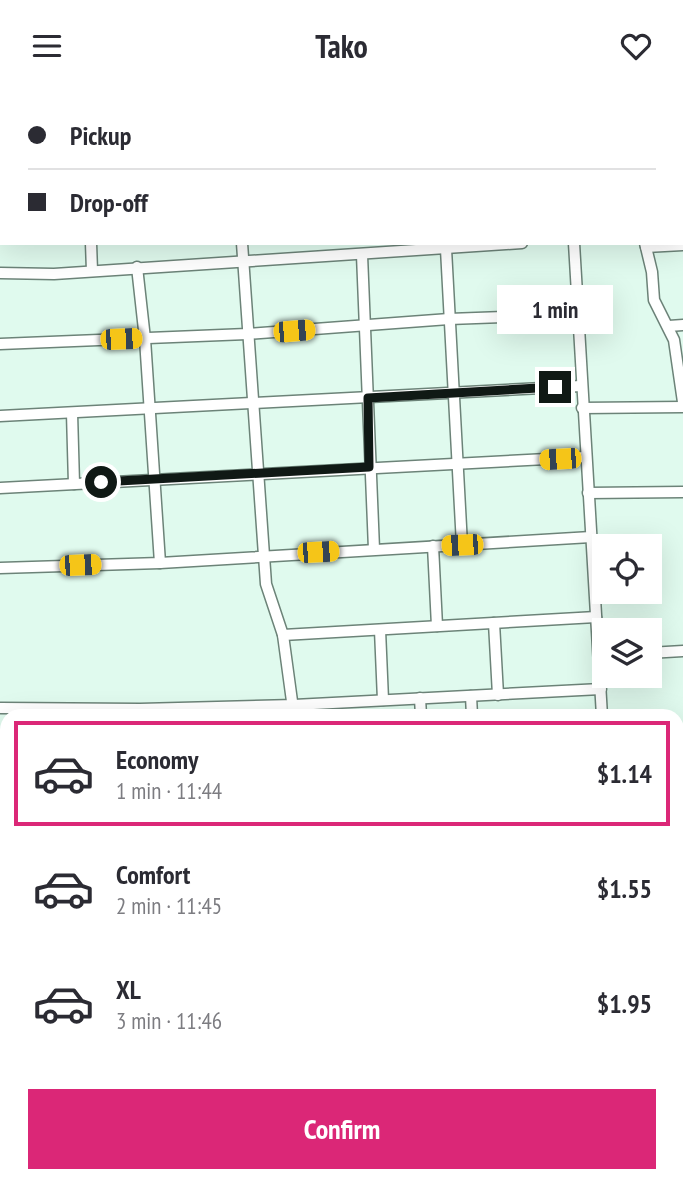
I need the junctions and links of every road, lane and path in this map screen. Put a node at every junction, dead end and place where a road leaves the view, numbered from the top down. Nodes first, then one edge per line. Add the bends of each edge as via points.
1 (91, 245) edge
2 (242, 245) edge
3 (497, 245) edge
4 (574, 245) edge
5 (646, 245) edge
6 (683, 245) edge
7 (405, 248) edge
8 (446, 249) junction
9 (362, 255) junction
10 (242, 262) junction
11 (137, 267) junction
12 (92, 271) junction
13 (0, 273) edge
14 (578, 314) junction
15 (449, 319) junction
16 (364, 325) junction
17 (683, 325) edge
18 (668, 326) junction
19 (247, 334) junction
20 (145, 338) junction
21 (0, 344) edge
22 (581, 386) junction
23 (454, 392) junction
24 (368, 398) junction
25 (251, 405) junction
26 (683, 405) edge
27 (150, 407) junction
28 (582, 408) junction
29 (72, 413) junction
30 (0, 416) edge
31 (585, 457) junction
32 (458, 465) junction
33 (369, 467) junction
34 (257, 475) junction
35 (154, 480) junction
36 (74, 484) junction
37 (0, 488) edge
38 (683, 492) edge
39 (588, 493) junction
40 (591, 537) junction
41 (462, 545) junction
42 (433, 546) junction
43 (374, 549) junction
44 (263, 555) junction
45 (160, 563) junction
46 (0, 568) edge
47 (596, 617) joint
48 (494, 623) junction
49 (437, 626) junction
50 (380, 630) junction
51 (284, 635) junction
52 (683, 651) edge
53 (662, 652) edge
54 (601, 689) joint
55 (498, 695) junction
56 (471, 696) junction
57 (420, 698) junction
58 (383, 700) junction
59 (0, 708) edge
60 (140, 709) edge
61 (294, 709) edge
62 (303, 709) edge
63 (421, 709) edge
64 (472, 709) edge
65 (602, 709) edge

1 - 12 street
2 - 10 street
3 - 8 street
4 - 14 street
5 - 6 street
5 - 18 street via 654,300
7 - 8 street
7 - 9 street
8 - 15 street
9 - 10 street
9 - 16 street
10 - 11 street
10 - 19 street
11 - 12 street
11 - 20 street
12 - 13 street
14 - 15 street
14 - 22 street
15 - 16 street
15 - 23 street
16 - 19 street
16 - 24 street
17 - 18 street
18 - 26 street
19 - 20 street
19 - 25 street
20 - 21 street
20 - 27 street
22 - 23 street
22 - 28 street
23 - 24 street
23 - 32 street
24 - 25 street
24 - 33 street
25 - 27 street
25 - 34 street
26 - 28 street
27 - 29 street
27 - 35 street
28 - 31 street
29 - 30 street
29 - 36 street
31 - 32 street
31 - 39 street
32 - 33 street
32 - 41 street
33 - 34 street
33 - 43 street
34 - 35 street
34 - 44 street
35 - 36 street
35 - 45 street
36 - 37 street
38 - 39 street
39 - 40 street
40 - 41 street
40 - 47 street
41 - 42 street
42 - 43 street
42 - 49 street
43 - 44 street
44 - 45 street
44 - 51 street via 268,595
45 - 46 street
47 - 48 street
48 - 49 street
48 - 55 street
49 - 50 street
50 - 51 street
50 - 58 street
51 - 61 street
52 - 53 street
54 - 55 street
54 - 65 street
55 - 56 street
56 - 57 street
56 - 64 street
57 - 58 street
57 - 63 street
58 - 62 street
59 - 60 street

